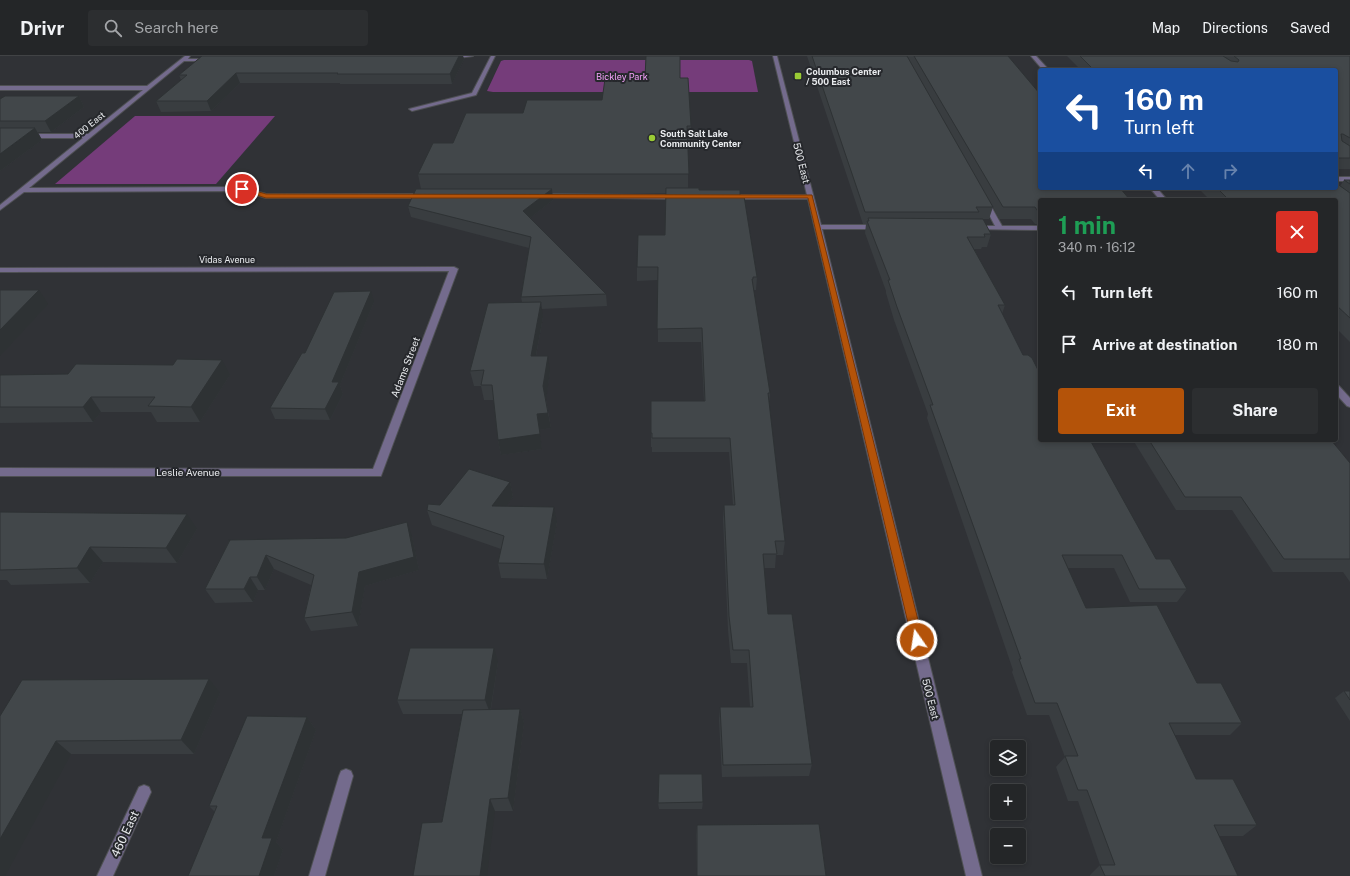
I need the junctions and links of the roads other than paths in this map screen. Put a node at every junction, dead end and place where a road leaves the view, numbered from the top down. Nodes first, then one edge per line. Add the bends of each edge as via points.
1 (471, 56) edge
2 (493, 56) edge
3 (775, 56) edge
4 (1033, 56) edge
5 (186, 58) edge
6 (444, 58) edge
7 (217, 60) edge
8 (1044, 68) edge
9 (0, 88) edge
10 (149, 88) junction
11 (412, 109) dead end
12 (0, 136) edge
13 (90, 136) junction
14 (1338, 179) edge
15 (1350, 179) edge
16 (22, 190) junction
17 (1155, 190) edge
18 (981, 193) edge
19 (432, 196) edge
20 (535, 196) edge
21 (686, 196) edge
22 (726, 197) edge
23 (810, 197) junction
24 (1162, 198) edge
25 (0, 208) edge
26 (818, 227) junction
27 (889, 228) edge
28 (968, 228) edge
29 (1000, 228) junction
30 (1038, 228) edge
31 (454, 269) joint
32 (0, 270) edge
33 (1338, 390) edge
34 (1350, 404) edge
35 (0, 472) edge
36 (377, 473) joint
37 (346, 776) dead end
38 (144, 792) dead end
39 (105, 876) edge
40 (317, 876) edge
41 (974, 876) edge

1 - 6 street
2 - 11 street via 474,94
3 - 23 street, 500 East
4 - 8 street
5 - 7 street
5 - 10 street, 400 East
9 - 10 street
10 - 13 street, 400 East
12 - 13 street
13 - 16 street, 400 East
14 - 15 street
16 - 19 street via 242,189 266,196
16 - 25 street, 400 East
17 - 24 street
18 - 29 street
20 - 21 street
22 - 23 street
23 - 26 street, 500 East
26 - 27 street
26 - 41 street, 500 East
28 - 29 street
29 - 30 street
31 - 32 street, Vidas Avenue
31 - 36 street, Adams Street
33 - 34 street
35 - 36 street, Leslie Avenue
37 - 40 street
38 - 39 street, 460 East

